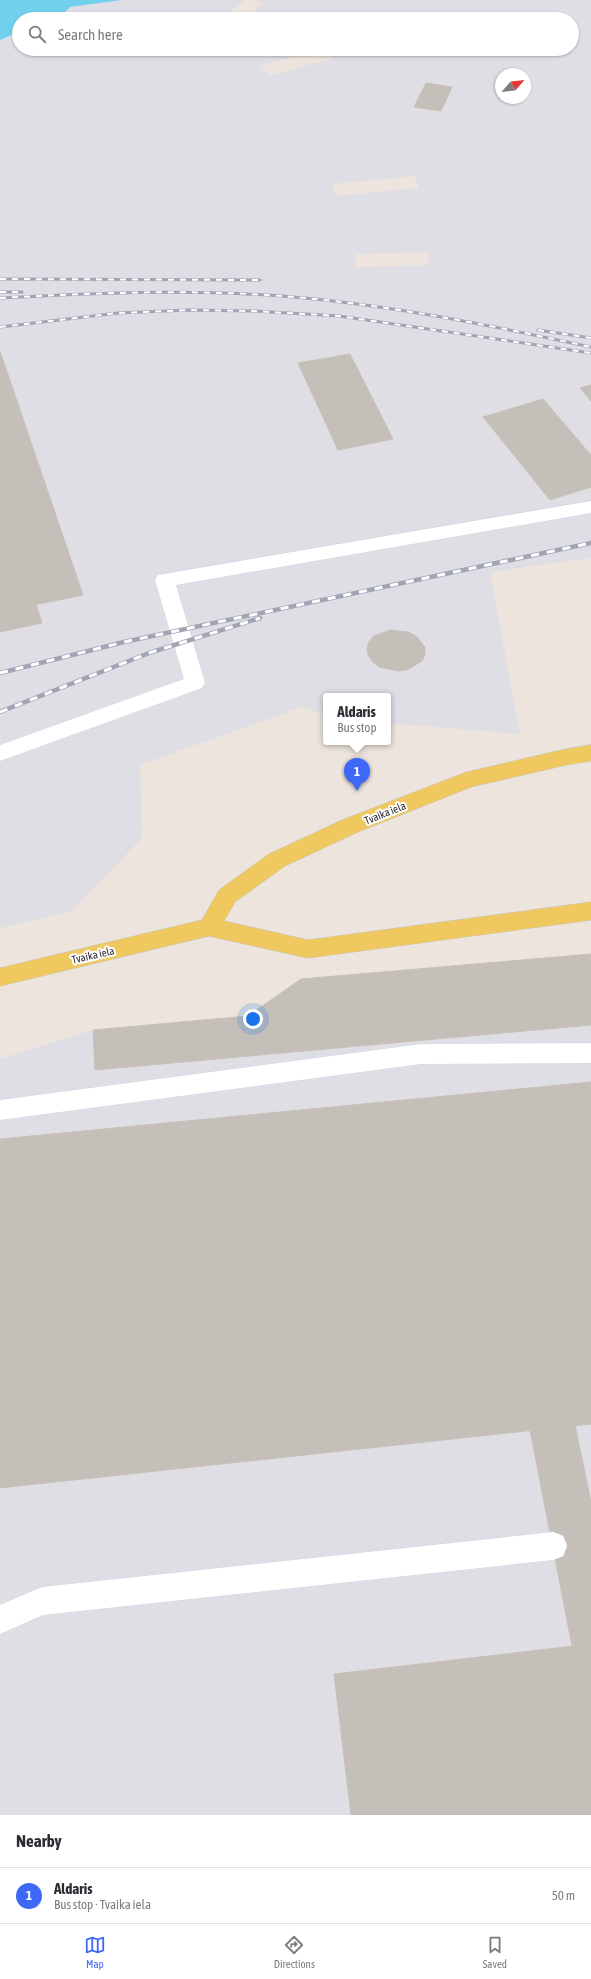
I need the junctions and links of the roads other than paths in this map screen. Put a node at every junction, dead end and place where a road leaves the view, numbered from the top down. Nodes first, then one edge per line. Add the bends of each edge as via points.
1 (591, 507) edge
2 (0, 752) edge
3 (591, 753) edge
4 (591, 911) edge
5 (209, 927) junction
6 (0, 977) edge
7 (591, 1053) edge
8 (0, 1110) edge
9 (553, 1546) dead end
10 (0, 1620) edge

1 - 2 lane via 166,580 195,683
3 - 5 main road, Tvaika iela via 467,780 350,826 277,860 228,896
4 - 5 main road, Tvaika iela via 308,949
5 - 6 main road, Tvaika iela
7 - 8 lane via 422,1054
9 - 10 lane via 42,1601

